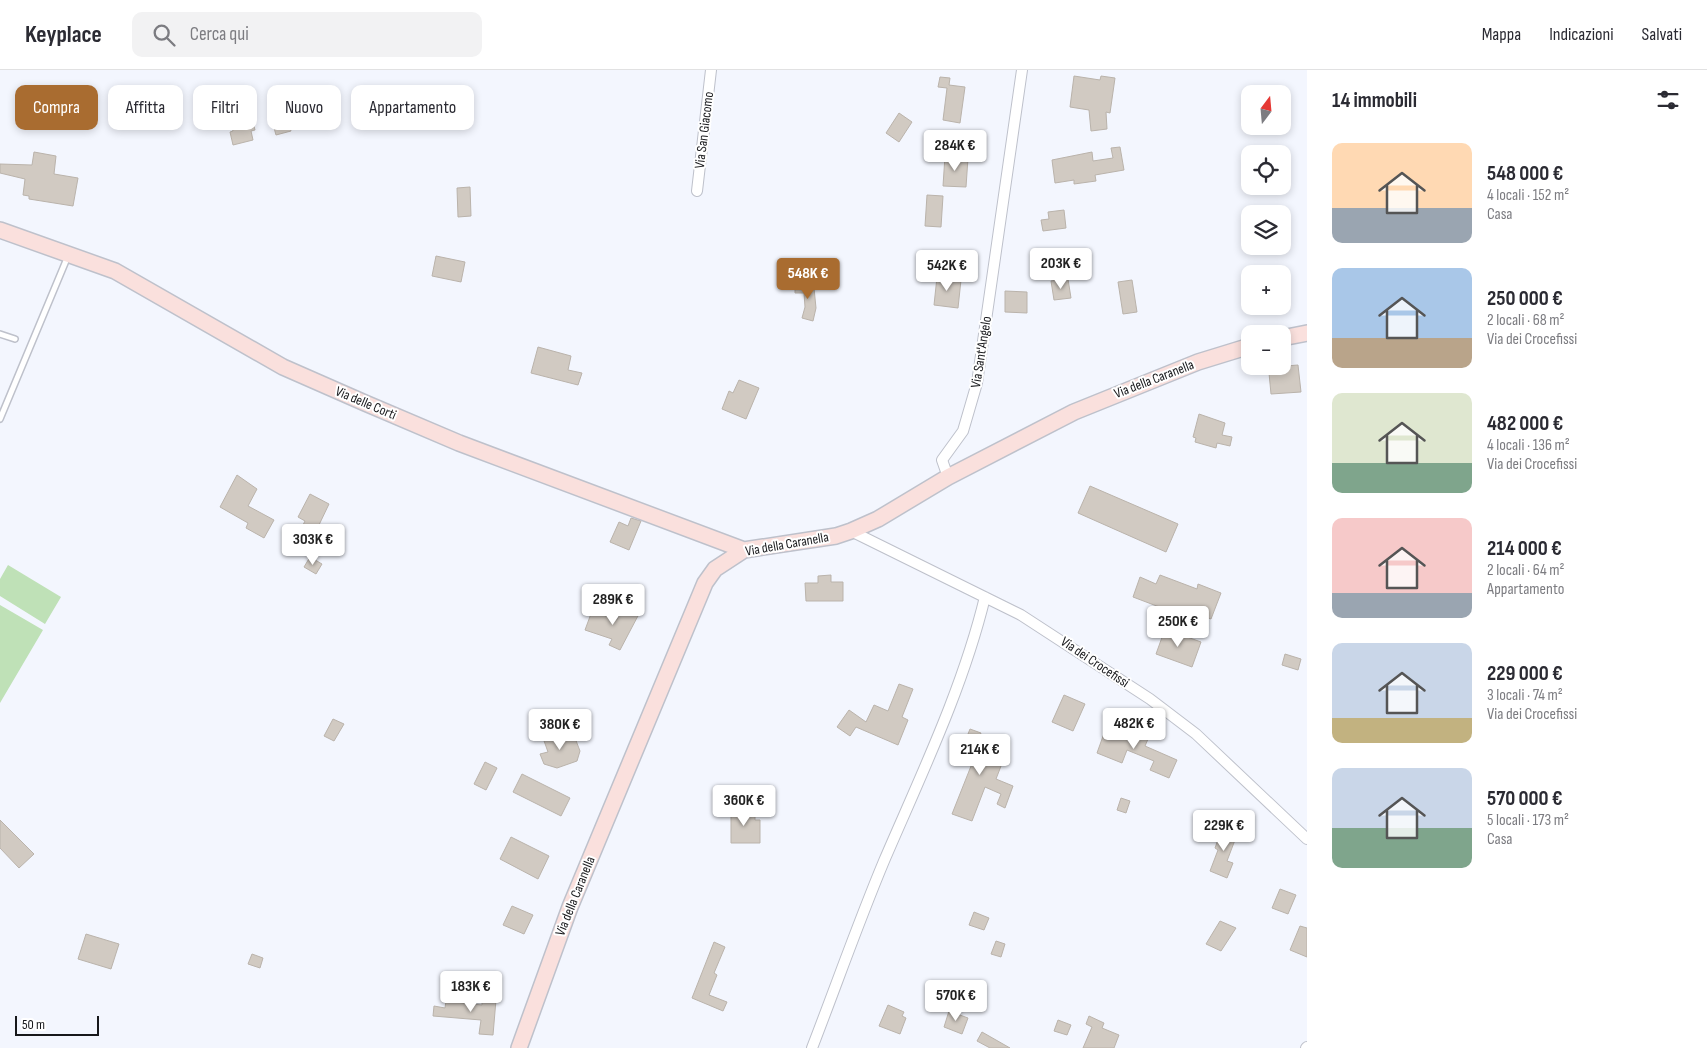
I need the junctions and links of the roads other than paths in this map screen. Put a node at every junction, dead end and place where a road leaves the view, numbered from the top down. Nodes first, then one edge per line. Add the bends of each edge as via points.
1 (711, 70) edge
2 (1022, 70) edge
3 (696, 191) dead end
4 (0, 230) edge
5 (69, 254) junction
6 (1307, 333) edge
7 (0, 334) edge
8 (1291, 336) edge
9 (15, 339) dead end
10 (1241, 349) edge
11 (0, 419) edge
12 (948, 477) junction
13 (851, 531) junction
14 (744, 550) junction
15 (986, 597) junction
16 (1307, 838) edge
17 (519, 1048) edge
18 (812, 1048) edge

1 - 3 street, Via San Giacomo
2 - 12 street, Via Sant'Angelo via 978,378 964,427 942,460
4 - 5 main road, Via delle Corti
5 - 11 lane
5 - 14 main road, Via delle Corti via 115,271 283,367 365,403 459,443
6 - 8 main road
7 - 9 lane
10 - 12 main road, Via della Caranella via 1090,404
12 - 13 main road, Via della Caranella via 878,519
13 - 14 main road, Via della Caranella
13 - 15 street, Via dei Crocefissi
14 - 17 main road, Via della Caranella via 715,568 704,583 570,907
15 - 16 street, Via dei Crocefissi via 1060,639 1163,708
15 - 18 street via 977,631 925,768 870,895

